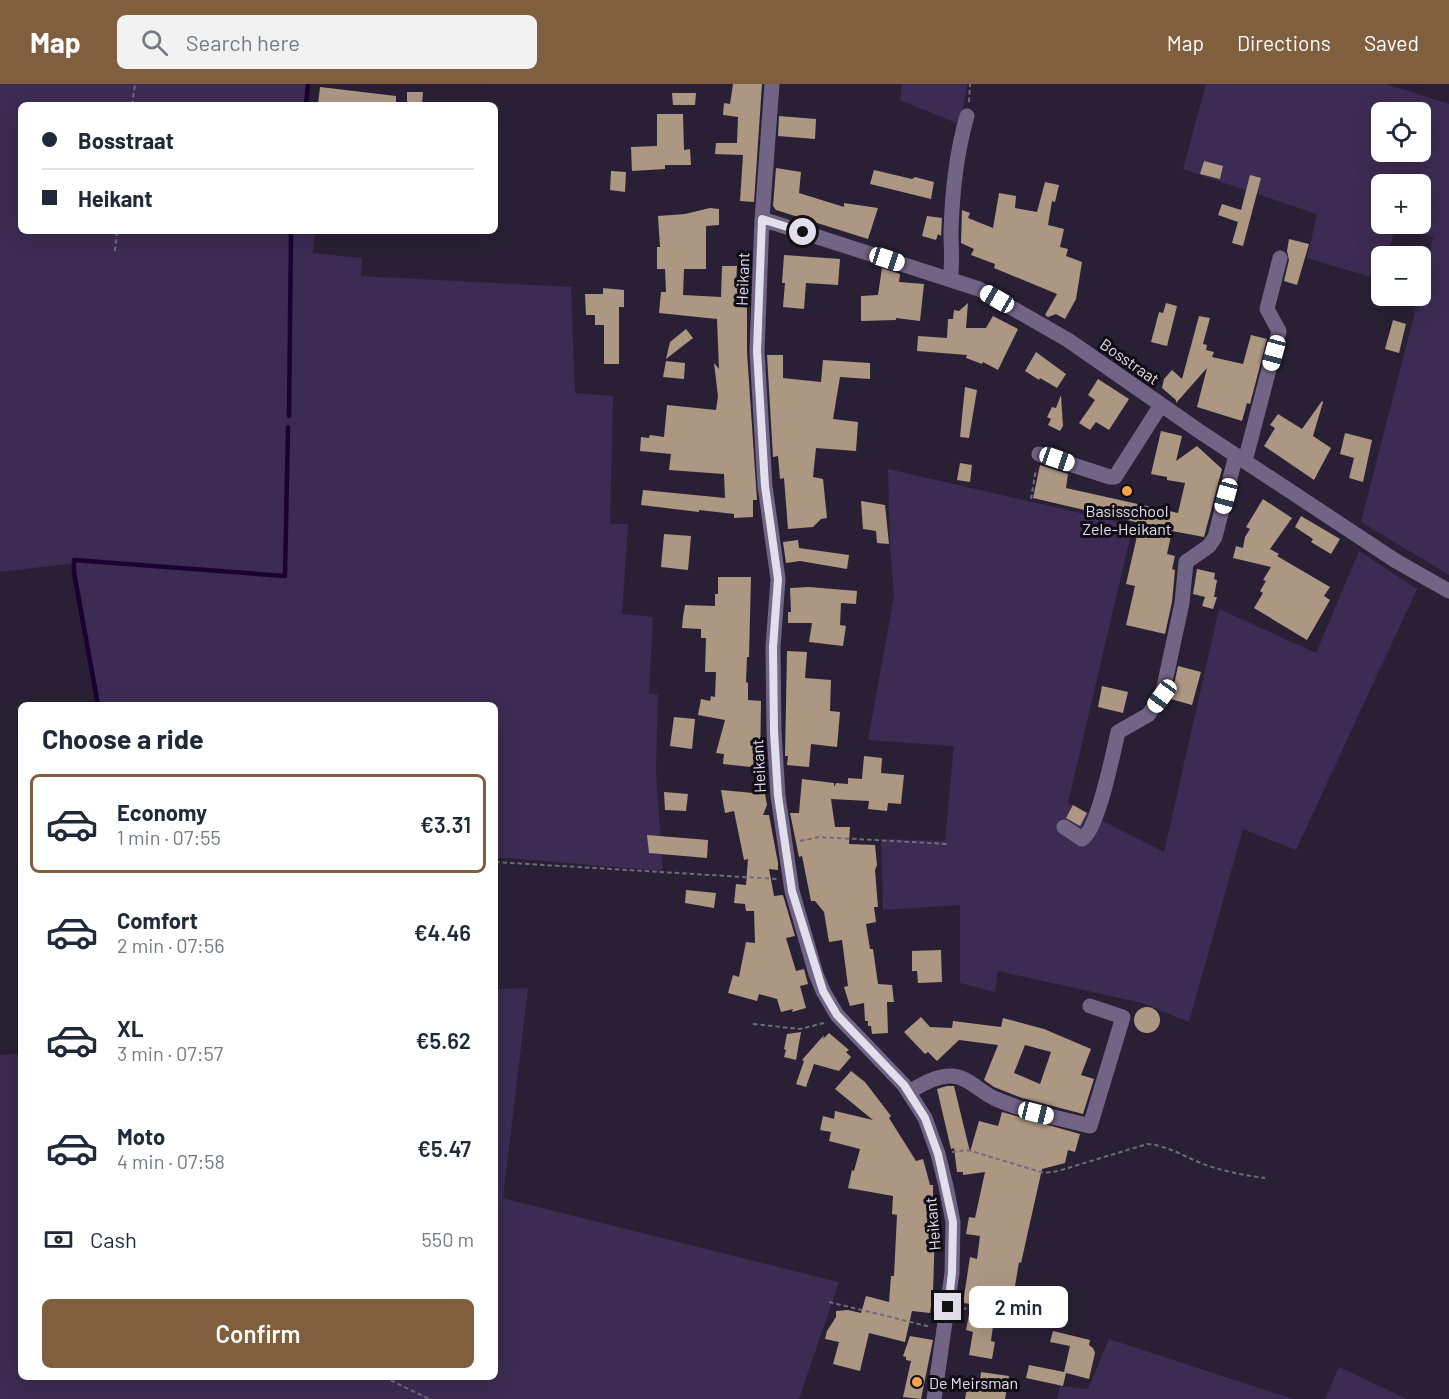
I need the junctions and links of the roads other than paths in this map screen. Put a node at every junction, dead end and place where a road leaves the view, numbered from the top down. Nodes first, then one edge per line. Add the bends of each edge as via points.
1 (772, 84) edge
2 (967, 116) dead end
3 (762, 219) junction
4 (1280, 258) dead end
5 (950, 279) junction
6 (1161, 405) junction
7 (1039, 454) road end
8 (1240, 458) junction
9 (1449, 591) edge
10 (1064, 827) dead end
11 (1090, 1006) dead end
12 (909, 1092) junction
13 (934, 1399) edge

1 - 3 street, Heikant
2 - 5 street via 953,187
3 - 5 street, Bosstraat
3 - 12 street, Heikant via 757,351 765,486 778,579 773,647 774,732 790,879 823,991 837,1015
4 - 8 street via 1267,309 1279,331
5 - 6 street, Bosstraat via 979,289 1068,340
6 - 7 street via 1115,477
6 - 8 street, Bosstraat
8 - 9 street, Bosstraat via 1396,561
8 - 10 street via 1215,537 1186,562 1182,603 1162,696 1148,716 1118,732 1096,816 1086,837 1082,839
11 - 12 street via 1123,1017 1090,1126 995,1099 964,1079 951,1076
12 - 13 street, Heikant via 925,1118 938,1154 953,1222 952,1273

